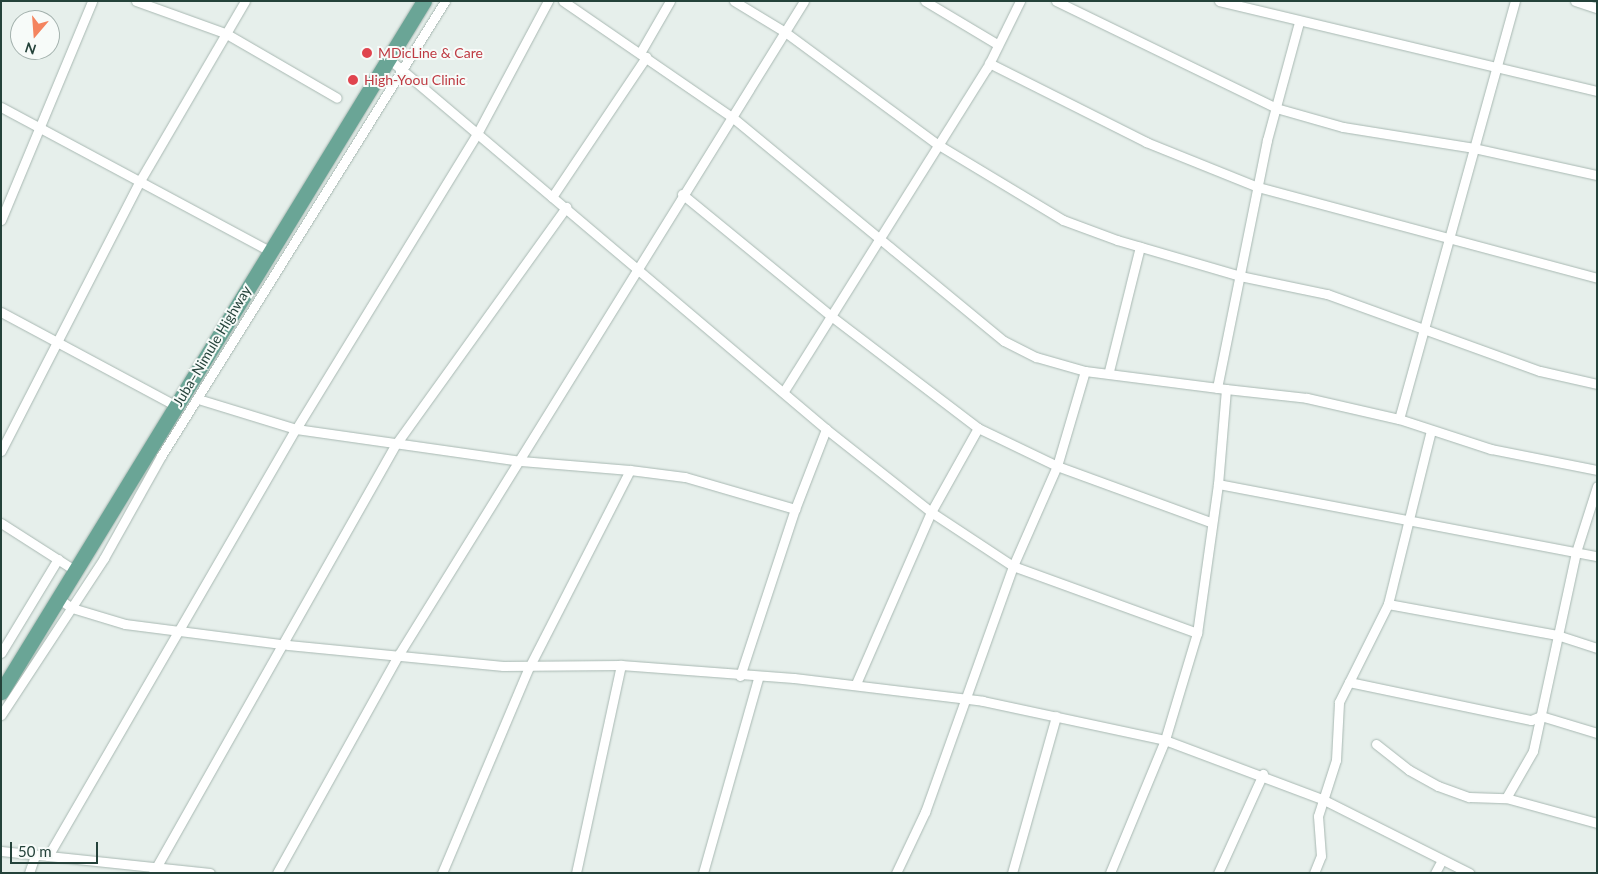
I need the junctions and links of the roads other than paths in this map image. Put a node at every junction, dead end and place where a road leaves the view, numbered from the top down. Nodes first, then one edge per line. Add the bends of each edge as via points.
1 (92, 1) edge
2 (136, 1) edge
3 (245, 1) edge
4 (424, 1) edge
5 (445, 1) edge
6 (548, 1) edge
7 (563, 1) edge
8 (670, 1) edge
9 (734, 1) edge
10 (804, 1) edge
11 (925, 1) edge
12 (1020, 1) edge
13 (1056, 1) edge
14 (1219, 1) edge
15 (1515, 1) edge
16 (1575, 1) edge
17 (1597, 8) edge
18 (1299, 22) junction
19 (785, 32) junction
20 (225, 33) junction
21 (997, 44) junction
22 (643, 55) junction
23 (389, 59) junction
24 (989, 63) junction
25 (1495, 67) junction
26 (403, 70) junction
27 (1597, 91) edge
28 (337, 98) dead end
29 (1, 107) edge
30 (1276, 108) junction
31 (732, 116) junction
32 (42, 128) junction
33 (478, 132) junction
34 (937, 144) junction
35 (1474, 148) junction
36 (1597, 175) edge
37 (141, 179) junction
38 (1258, 187) junction
39 (682, 194) junction
40 (552, 197) junction
41 (566, 207) junction
42 (1, 220) edge
43 (1450, 238) junction
44 (881, 242) junction
45 (1140, 247) junction
46 (269, 251) junction
47 (641, 269) junction
48 (1240, 276) junction
49 (1597, 278) edge
50 (1, 312) edge
51 (830, 316) junction
52 (1426, 328) junction
53 (59, 341) junction
54 (1085, 370) junction
55 (1109, 371) junction
56 (1597, 384) edge
57 (1221, 388) junction
58 (784, 391) junction
59 (198, 399) junction
60 (176, 406) junction
61 (1399, 419) junction
62 (978, 428) junction
63 (296, 429) junction
64 (826, 430) junction
65 (1431, 430) junction
66 (396, 444) junction
67 (1, 451) edge
68 (521, 461) junction
69 (1057, 466) junction
70 (630, 470) junction
71 (1597, 470) edge
72 (1218, 484) junction
73 (1597, 486) edge
74 (795, 509) junction
75 (931, 512) junction
76 (1411, 520) junction
77 (1, 522) edge
78 (1210, 522) junction
79 (1576, 552) junction
80 (1597, 556) edge
81 (58, 559) junction
82 (1013, 566) junction
83 (76, 571) junction
84 (66, 604) junction
85 (1388, 604) junction
86 (177, 630) junction
87 (1197, 633) junction
88 (1557, 635) junction
89 (281, 644) junction
90 (1597, 648) edge
91 (1, 653) edge
92 (399, 654) junction
93 (621, 665) junction
94 (529, 667) junction
95 (740, 676) junction
96 (758, 678) junction
97 (1349, 682) junction
98 (856, 684) junction
99 (1, 692) edge
100 (965, 699) junction
101 (1, 715) edge
102 (1056, 716) junction
103 (1541, 716) junction
104 (1597, 733) edge
105 (1164, 740) junction
106 (1376, 744) dead end
107 (1262, 774) junction
108 (1506, 798) junction
109 (1322, 800) junction
110 (1597, 823) edge
111 (1, 851) edge
112 (35, 856) junction
113 (48, 856) junction
114 (1442, 860) junction
115 (154, 871) edge
116 (29, 873) edge
117 (210, 873) edge
118 (277, 873) edge
119 (442, 873) edge
120 (576, 873) edge
121 (703, 873) edge
122 (896, 873) edge
123 (1012, 873) edge
124 (1110, 873) edge
125 (1218, 873) edge
126 (1314, 873) edge
127 (1435, 873) edge
128 (1469, 873) edge

1 - 32 street
2 - 20 street
3 - 20 street
4 - 23 main road, Juba–Nimule Highway
5 - 26 street
6 - 33 street
7 - 22 street
8 - 22 street
9 - 19 street
10 - 19 street
11 - 21 street
12 - 21 street
13 - 30 street
14 - 18 street
15 - 25 street
16 - 17 street
18 - 25 street
18 - 30 street
19 - 31 street
19 - 34 street
20 - 28 street
20 - 37 street
21 - 24 street
22 - 31 street
22 - 40 street
23 - 26 street
23 - 46 main road, Juba–Nimule Highway
24 - 34 street
24 - 38 street via 1146,142
25 - 27 street
25 - 35 street
26 - 33 street
26 - 59 street
29 - 32 street
30 - 35 street via 1343,127
30 - 38 street
31 - 39 street
31 - 44 street
32 - 37 street
32 - 42 street
33 - 40 street
33 - 63 street
34 - 44 street
34 - 45 street via 1063,220
35 - 36 street
35 - 43 street
37 - 46 street
37 - 53 street
38 - 43 street
38 - 48 street
39 - 47 street
39 - 51 street
40 - 41 street
41 - 47 street
41 - 66 street
43 - 49 street
43 - 52 street
44 - 51 street
44 - 54 street via 1004,342 1036,357
45 - 48 street
45 - 55 street
46 - 60 main road, Juba–Nimule Highway
47 - 58 street
47 - 68 street
48 - 52 street via 1327,294
48 - 57 street
50 - 53 street
51 - 58 street
51 - 62 street
52 - 56 street via 1540,371
52 - 61 street
53 - 60 street
53 - 67 street
54 - 55 street
54 - 69 street
55 - 57 street
57 - 61 street via 1307,398
57 - 72 street
58 - 64 street
59 - 63 street
59 - 84 street
60 - 83 main road, Juba–Nimule Highway
61 - 65 street
62 - 69 street
62 - 75 street
63 - 66 street
63 - 86 street
64 - 74 street
64 - 75 street
65 - 71 street via 1491,448
65 - 76 street
66 - 68 street
66 - 89 street
68 - 70 street
68 - 92 street
69 - 78 street
69 - 82 street
70 - 74 street via 685,477
70 - 94 street
72 - 76 street
72 - 78 street
73 - 79 street
74 - 95 street
75 - 82 street
75 - 98 street
76 - 79 street
76 - 85 street
77 - 81 street
78 - 87 street
79 - 80 street
79 - 88 street
81 - 83 street
81 - 91 street
82 - 87 street
82 - 100 street
83 - 84 main road, Juba–Nimule Highway
84 - 86 street via 125,624
84 - 99 main road, Juba–Nimule Highway
84 - 101 street
85 - 88 street
85 - 97 street
86 - 89 street
86 - 113 street
87 - 105 street
88 - 90 street
88 - 103 street
89 - 92 street
89 - 115 street
92 - 94 street
92 - 118 street
93 - 94 street
93 - 95 street
93 - 120 street
94 - 119 street
95 - 96 street
96 - 98 street
96 - 121 street
97 - 103 street via 1531,720
97 - 109 street via 1339,702 1336,760
98 - 100 street
100 - 102 street
100 - 122 street via 925,812
102 - 105 street
102 - 123 street
103 - 104 street
103 - 108 street via 1527,768
105 - 107 street
105 - 124 street
106 - 108 street via 1409,770 1438,786 1469,797
107 - 109 street
107 - 125 street
108 - 110 street
109 - 114 street
109 - 126 street via 1318,820 1321,856
111 - 112 street
112 - 113 street
112 - 116 street
113 - 115 street
114 - 127 street
114 - 128 street
115 - 117 street

